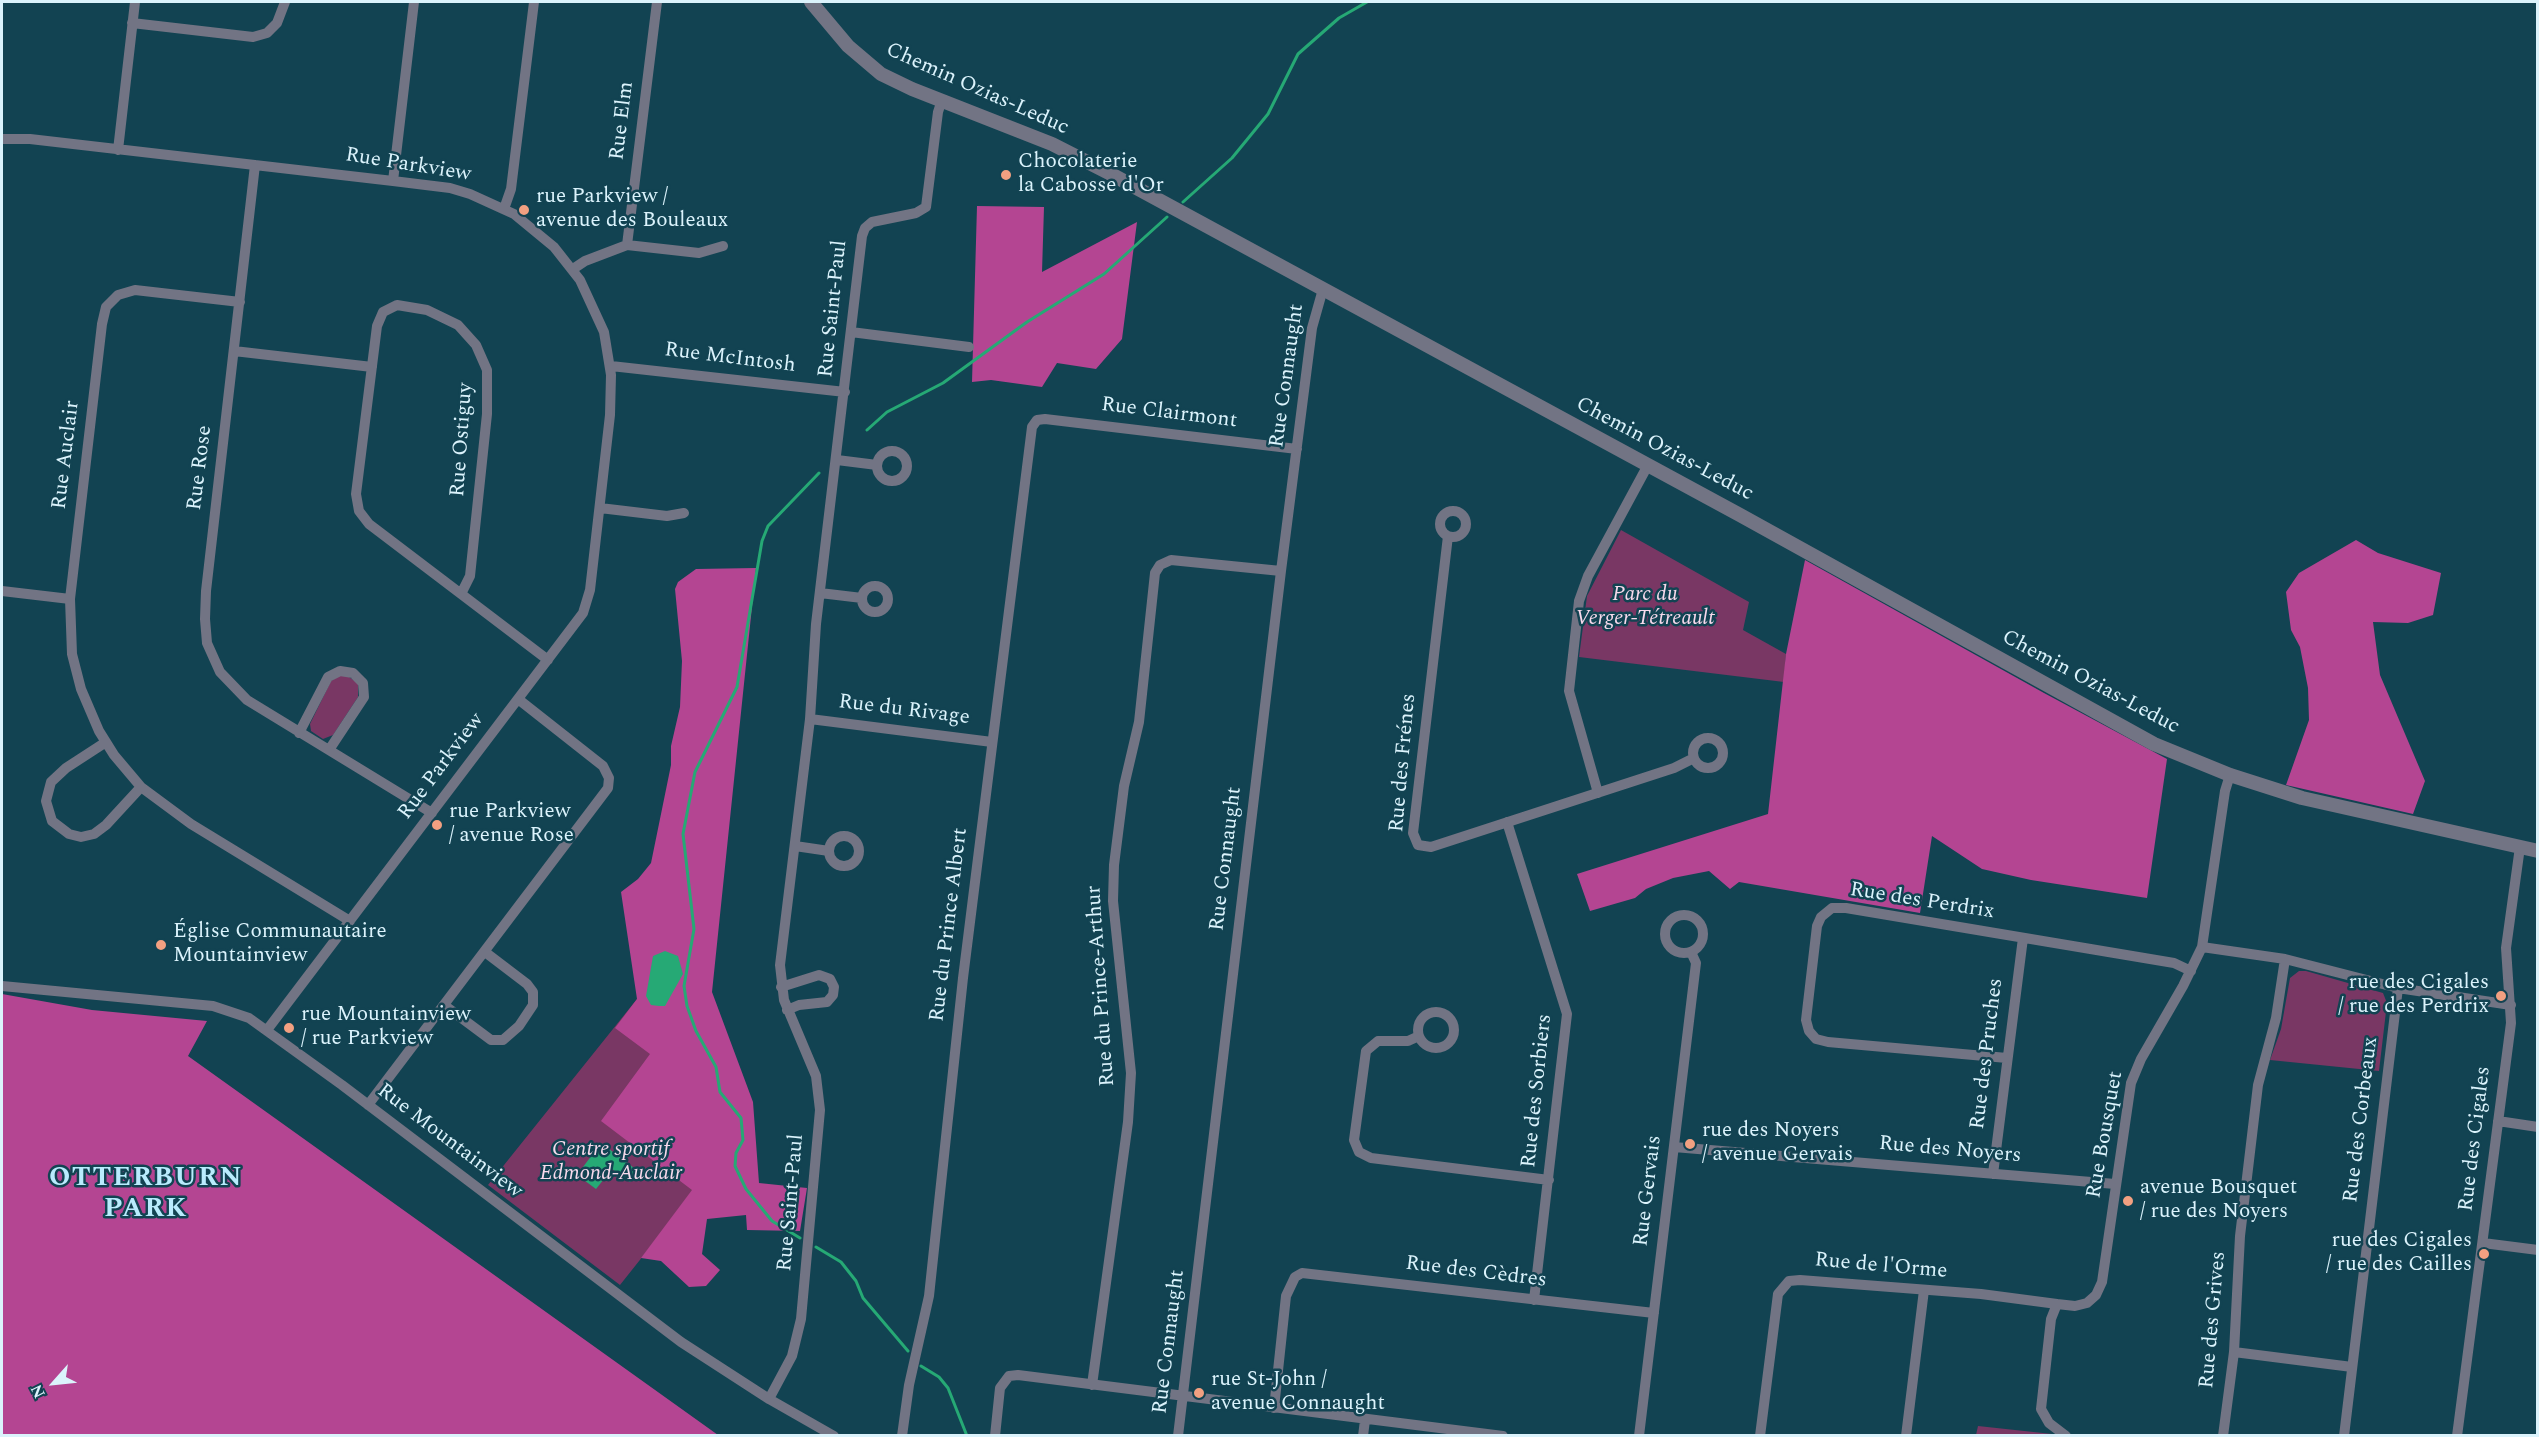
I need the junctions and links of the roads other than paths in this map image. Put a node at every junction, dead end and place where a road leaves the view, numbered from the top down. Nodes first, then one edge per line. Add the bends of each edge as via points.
1 (135, 2) edge
2 (285, 2) edge
3 (414, 2) edge
4 (534, 2) edge
5 (657, 2) edge
6 (811, 2) edge
7 (132, 23) junction
8 (942, 100) junction
9 (2, 139) edge
10 (118, 150) junction
11 (255, 165) junction
12 (393, 181) junction
13 (504, 209) junction
14 (627, 245) junction
15 (723, 246) dead end
16 (573, 269) junction
17 (1323, 289) junction
18 (240, 302) junction
19 (851, 333) junction
20 (969, 347) dead end
21 (234, 351) junction
22 (611, 366) junction
23 (372, 367) junction
24 (845, 392) junction
25 (1037, 420) joint
26 (1296, 449) junction
27 (837, 460) junction
28 (877, 465) dead end
29 (1648, 465) junction
30 (600, 508) junction
31 (684, 513) dead end
32 (1448, 536) dead end
33 (1281, 571) junction
34 (2, 591) edge
35 (820, 593) junction
36 (461, 594) junction
37 (862, 598) dead end
38 (70, 599) junction
39 (548, 660) junction
40 (518, 699) junction
41 (810, 719) junction
42 (299, 732) junction
43 (106, 742) junction
44 (992, 742) junction
45 (329, 750) junction
46 (1694, 758) dead end
47 (2230, 775) junction
48 (141, 787) junction
49 (1598, 793) junction
50 (432, 813) junction
51 (1507, 822) junction
52 (795, 846) junction
53 (2520, 847) junction
54 (829, 850) dead end
55 (2538, 851) edge
56 (350, 921) junction
57 (2023, 938) junction
58 (2202, 946) junction
59 (485, 952) junction
60 (1691, 952) dead end
61 (2285, 959) junction
62 (2191, 971) junction
63 (2, 986) edge
64 (781, 987) junction
65 (2398, 988) junction
66 (444, 1005) junction
67 (2511, 1005) junction
68 (787, 1010) junction
69 (267, 1030) junction
70 (1419, 1036) dead end
71 (2007, 1058) junction
72 (368, 1105) junction
73 (2498, 1121) junction
74 (2538, 1127) edge
75 (1674, 1147) junction
76 (1993, 1174) junction
77 (1549, 1180) junction
78 (2115, 1184) junction
79 (2482, 1243) junction
80 (2538, 1250) edge
81 (1924, 1290) junction
82 (1534, 1300) junction
83 (2056, 1304) junction
84 (1654, 1313) junction
85 (2234, 1352) junction
86 (2352, 1367) junction
87 (1092, 1385) junction
88 (1183, 1397) junction
89 (769, 1399) junction
90 (1274, 1408) junction
91 (1365, 1420) junction
92 (1454, 1433) edge
93 (834, 1436) edge
94 (902, 1436) edge
95 (995, 1436) edge
96 (1178, 1436) edge
97 (1363, 1436) edge
98 (1503, 1436) edge
99 (1639, 1436) edge
100 (1760, 1436) edge
101 (1906, 1436) edge
102 (2066, 1436) edge
103 (2223, 1436) edge
104 (2344, 1436) edge
105 (2457, 1436) edge

1 - 7 street
2 - 7 street via 274,27 253,37
3 - 12 street
4 - 13 street via 511,189
5 - 14 street, Rue Elm
6 - 8 street, Chemin Ozias-Leduc via 868,65
7 - 10 street
8 - 17 street, Chemin Ozias-Leduc via 1052,144
8 - 19 street, Rue Saint-Paul via 926,207 916,213 872,222 863,230
9 - 10 street, Rue Parkview
10 - 11 street, Rue Parkview
11 - 12 street, Rue Parkview
11 - 18 street, Rue Rose
12 - 13 street, Rue Parkview via 456,190
13 - 16 street, Rue Parkview via 541,234
14 - 15 street via 699,253
14 - 16 street
16 - 22 street, Rue Parkview via 597,313
17 - 26 street, Rue Connaught via 1313,320
17 - 29 street, Chemin Ozias-Leduc
18 - 21 street, Rue Rose
18 - 38 street, Rue Auclair via 135,290 118,295 106,308
19 - 20 street
19 - 24 street, Rue Saint-Paul
21 - 23 street
21 - 42 street, Rue Rose via 206,591 206,635 216,665 235,690
22 - 24 street, Rue McIntosh
22 - 30 street, Rue Parkview
23 - 36 street, Rue Ostiguy via 356,494 359,511 369,524
23 - 36 street, Rue Ostiguy via 379,318 389,308 400,305 427,310 452,321 472,339 485,363 487,414 470,576
24 - 27 street, Rue Saint-Paul
25 - 26 street, Rue Clairmont
25 - 44 street, Rue du Prince Albert via 1032,427
26 - 33 street, Rue Connaught
27 - 28 street
27 - 35 street, Rue Saint-Paul
29 - 47 street, Chemin Ozias-Leduc via 2132,733
29 - 49 street via 1584,583 1579,601 1569,691
30 - 31 street via 667,516
30 - 39 street, Rue Parkview via 588,602
32 - 51 street, Rue des Frénes via 1414,838 1420,846 1428,848
33 - 87 street, Rue du Prince-Arthur via 1172,560 1160,565 1155,573 1139,722 1124,786 1113,874 1131,1073 1128,1122
33 - 88 street, Rue Connaught
34 - 38 street
35 - 37 street
35 - 41 street, Rue Saint-Paul
36 - 39 street, Rue Ostiguy
38 - 43 street, Rue Auclair via 70,638 77,677
39 - 40 street, Rue Parkview
40 - 50 street, Rue Parkview
40 - 59 street via 603,766 609,785
41 - 44 street, Rue du Rivage
41 - 52 street, Rue Saint-Paul
42 - 45 street, Rue Rose
42 - 45 street via 328,677 340,670 353,673 363,683 364,697
43 - 48 street, Rue Auclair
43 - 48 street via 51,782 46,801 52,821 69,834 93,834
44 - 94 street, Rue du Prince Albert via 929,1296
45 - 50 street, Rue Rose
46 - 49 street, Rue des Frénes
47 - 53 street, Chemin Ozias-Leduc via 2329,805
47 - 58 street, Rue Bousquet
48 - 56 street, Rue Auclair via 191,825
49 - 51 street, Rue des Frénes
50 - 56 street, Rue Parkview
51 - 77 street, Rue des Sorbiers via 1567,1014
52 - 54 street
52 - 64 street, Rue Saint-Paul via 781,950
53 - 55 street, Chemin Ozias-Leduc
53 - 67 street, Rue des Cigales via 2506,948
56 - 69 street, Rue Parkview
57 - 62 street, Rue des Perdrix via 2174,963
57 - 71 street, Rue des Pruches
57 - 71 street, Rue des Perdrix via 1839,907 1826,912 1818,926 1806,1020 1816,1039
58 - 61 street
58 - 62 street, Rue Bousquet
59 - 66 street
59 - 66 street via 533,992 533,1005 519,1026 503,1040 491,1040
60 - 75 street, Rue Gervais via 1696,963
61 - 65 street
61 - 85 street, Rue des Grives via 2276,1018 2258,1085 2240,1236
62 - 78 street, Rue Bousquet via 2134,1075
63 - 69 street, Rue Mountainview via 213,1006 243,1015
64 - 68 street, Rue Saint-Paul
64 - 68 street via 818,975 827,977 834,987 826,1002
65 - 67 street
65 - 86 street, Rue des Corbeaux
66 - 72 street
67 - 73 street, Rue des Cigales
68 - 89 street, Rue Saint-Paul via 816,1076 820,1103 801,1319 792,1356
69 - 72 street, Rue Mountainview
70 - 77 street via 1408,1041 1378,1041 1366,1051 1354,1140 1359,1152 1371,1158
71 - 76 street, Rue des Pruches
72 - 89 street, Rue Mountainview via 664,1329
73 - 74 street
73 - 79 street, Rue des Cigales
75 - 76 street, Rue des Noyers
75 - 84 street, Rue Gervais
76 - 78 street, Rue des Noyers
77 - 82 street, Rue des Sorbiers
78 - 83 street, Rue Bousquet via 2098,1292 2083,1305
79 - 80 street
79 - 105 street, Rue des Cigales
81 - 83 street, Rue de l'Orme
81 - 100 street, Rue de l'Orme via 1800,1280 1783,1285 1777,1300
81 - 101 street
82 - 84 street, Rue des Cèdres
82 - 90 street, Rue des Cèdres via 1309,1272 1295,1277 1286,1296
83 - 102 street via 2041,1406 2046,1420
84 - 99 street, Rue Gervais
85 - 86 street
85 - 103 street, Rue des Grives
86 - 104 street, Rue des Corbeaux
87 - 88 street
87 - 95 street via 1017,1375 1004,1381 998,1397
88 - 90 street
88 - 96 street, Rue Connaught
89 - 93 street, Rue Mountainview
90 - 91 street
91 - 92 street
91 - 97 street
92 - 98 street

